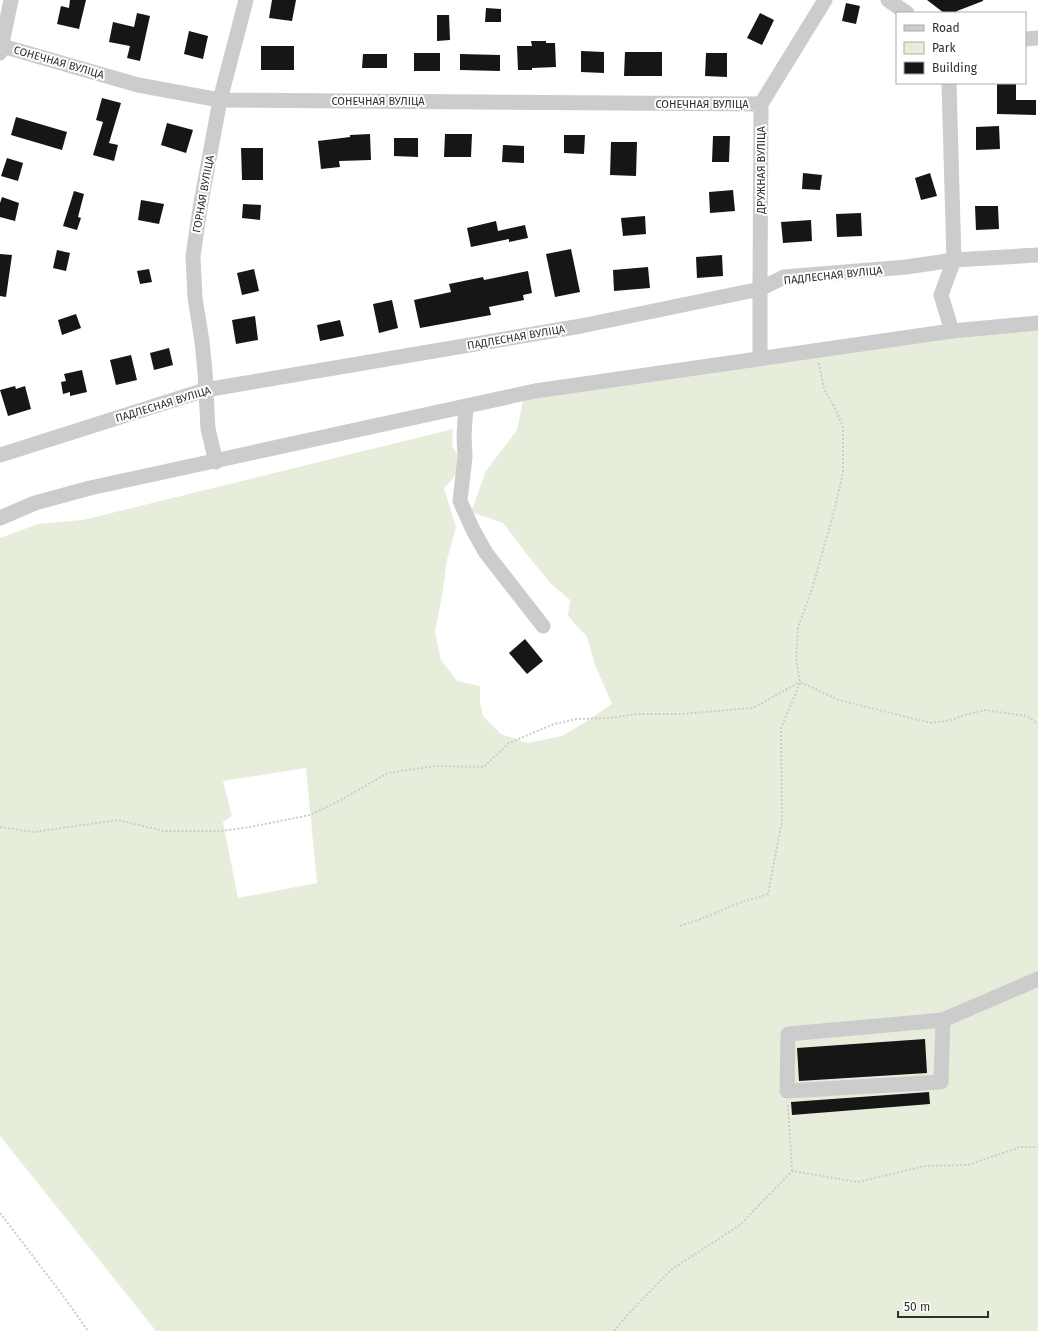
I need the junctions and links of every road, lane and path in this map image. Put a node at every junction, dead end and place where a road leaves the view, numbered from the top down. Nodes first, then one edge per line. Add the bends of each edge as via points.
1 (11, 0) edge
2 (246, 0) edge
3 (825, 0) edge
4 (888, 0) edge
5 (906, 12) edge
6 (1038, 38) edge
7 (1026, 39) edge
8 (1, 49) edge
9 (949, 84) edge
10 (220, 100) junction
11 (761, 104) junction
12 (1038, 255) edge
13 (954, 260) junction
14 (760, 290) junction
15 (1038, 323) edge
16 (952, 331) junction
17 (816, 350) junction
18 (760, 358) junction
19 (205, 390) junction
20 (466, 406) junction
21 (0, 455) edge
22 (216, 462) junction
23 (0, 518) edge
24 (543, 626) dead end
25 (800, 682) junction
26 (1038, 724) edge
27 (0, 827) edge
28 (680, 926) dead end
29 (1038, 979) edge
30 (942, 1020) junction
31 (787, 1092) junction
32 (1038, 1147) edge
33 (792, 1170) junction
34 (0, 1212) edge
35 (88, 1331) edge
36 (614, 1331) edge

1 - 8 street
2 - 10 street, ГОРНАЯ ВУЛІЦА
3 - 11 street
4 - 5 street
6 - 7 street
8 - 10 street, СОНЕЧНАЯ ВУЛІЦА via 138,85
9 - 13 street
10 - 11 street, СОНЕЧНАЯ ВУЛІЦА
10 - 19 street, ГОРНАЯ ВУЛІЦА via 193,256
11 - 14 street, ДРУЖНАЯ ВУЛІЦА
12 - 13 street, ПАДЛЕСНАЯ ВУЛІЦА
13 - 14 street, ПАДЛЕСНАЯ ВУЛІЦА via 906,267 784,277
13 - 16 street via 940,296
14 - 18 street, ДРУЖНАЯ ВУЛІЦА
14 - 19 street, ПАДЛЕСНАЯ ВУЛІЦА via 581,326
15 - 16 street
16 - 17 street
17 - 18 street
17 - 25 path via 824,389 843,427 843,472 824,550 798,627 796,658
18 - 20 street via 535,391
19 - 21 street, ПАДЛЕСНАЯ ВУЛІЦА
19 - 22 street, ГОРНАЯ ВУЛІЦА via 208,429
20 - 22 street
20 - 24 street via 465,457 460,502 486,553
22 - 23 street via 90,488 35,503
25 - 26 path via 839,700 930,723 952,720 984,710 1027,716
25 - 27 path via 753,708 682,714 637,714 577,719 554,724 509,744 484,767 435,766 388,773 310,815 250,827 220,831 164,831 118,820 34,832
25 - 28 path via 781,728 782,821 768,894
29 - 30 street
30 - 31 street via 788,1034
30 - 31 street via 941,1082
31 - 33 path
32 - 33 path via 1020,1147 968,1166 925,1166 858,1182
33 - 36 path via 740,1224 672,1268
34 - 35 path

